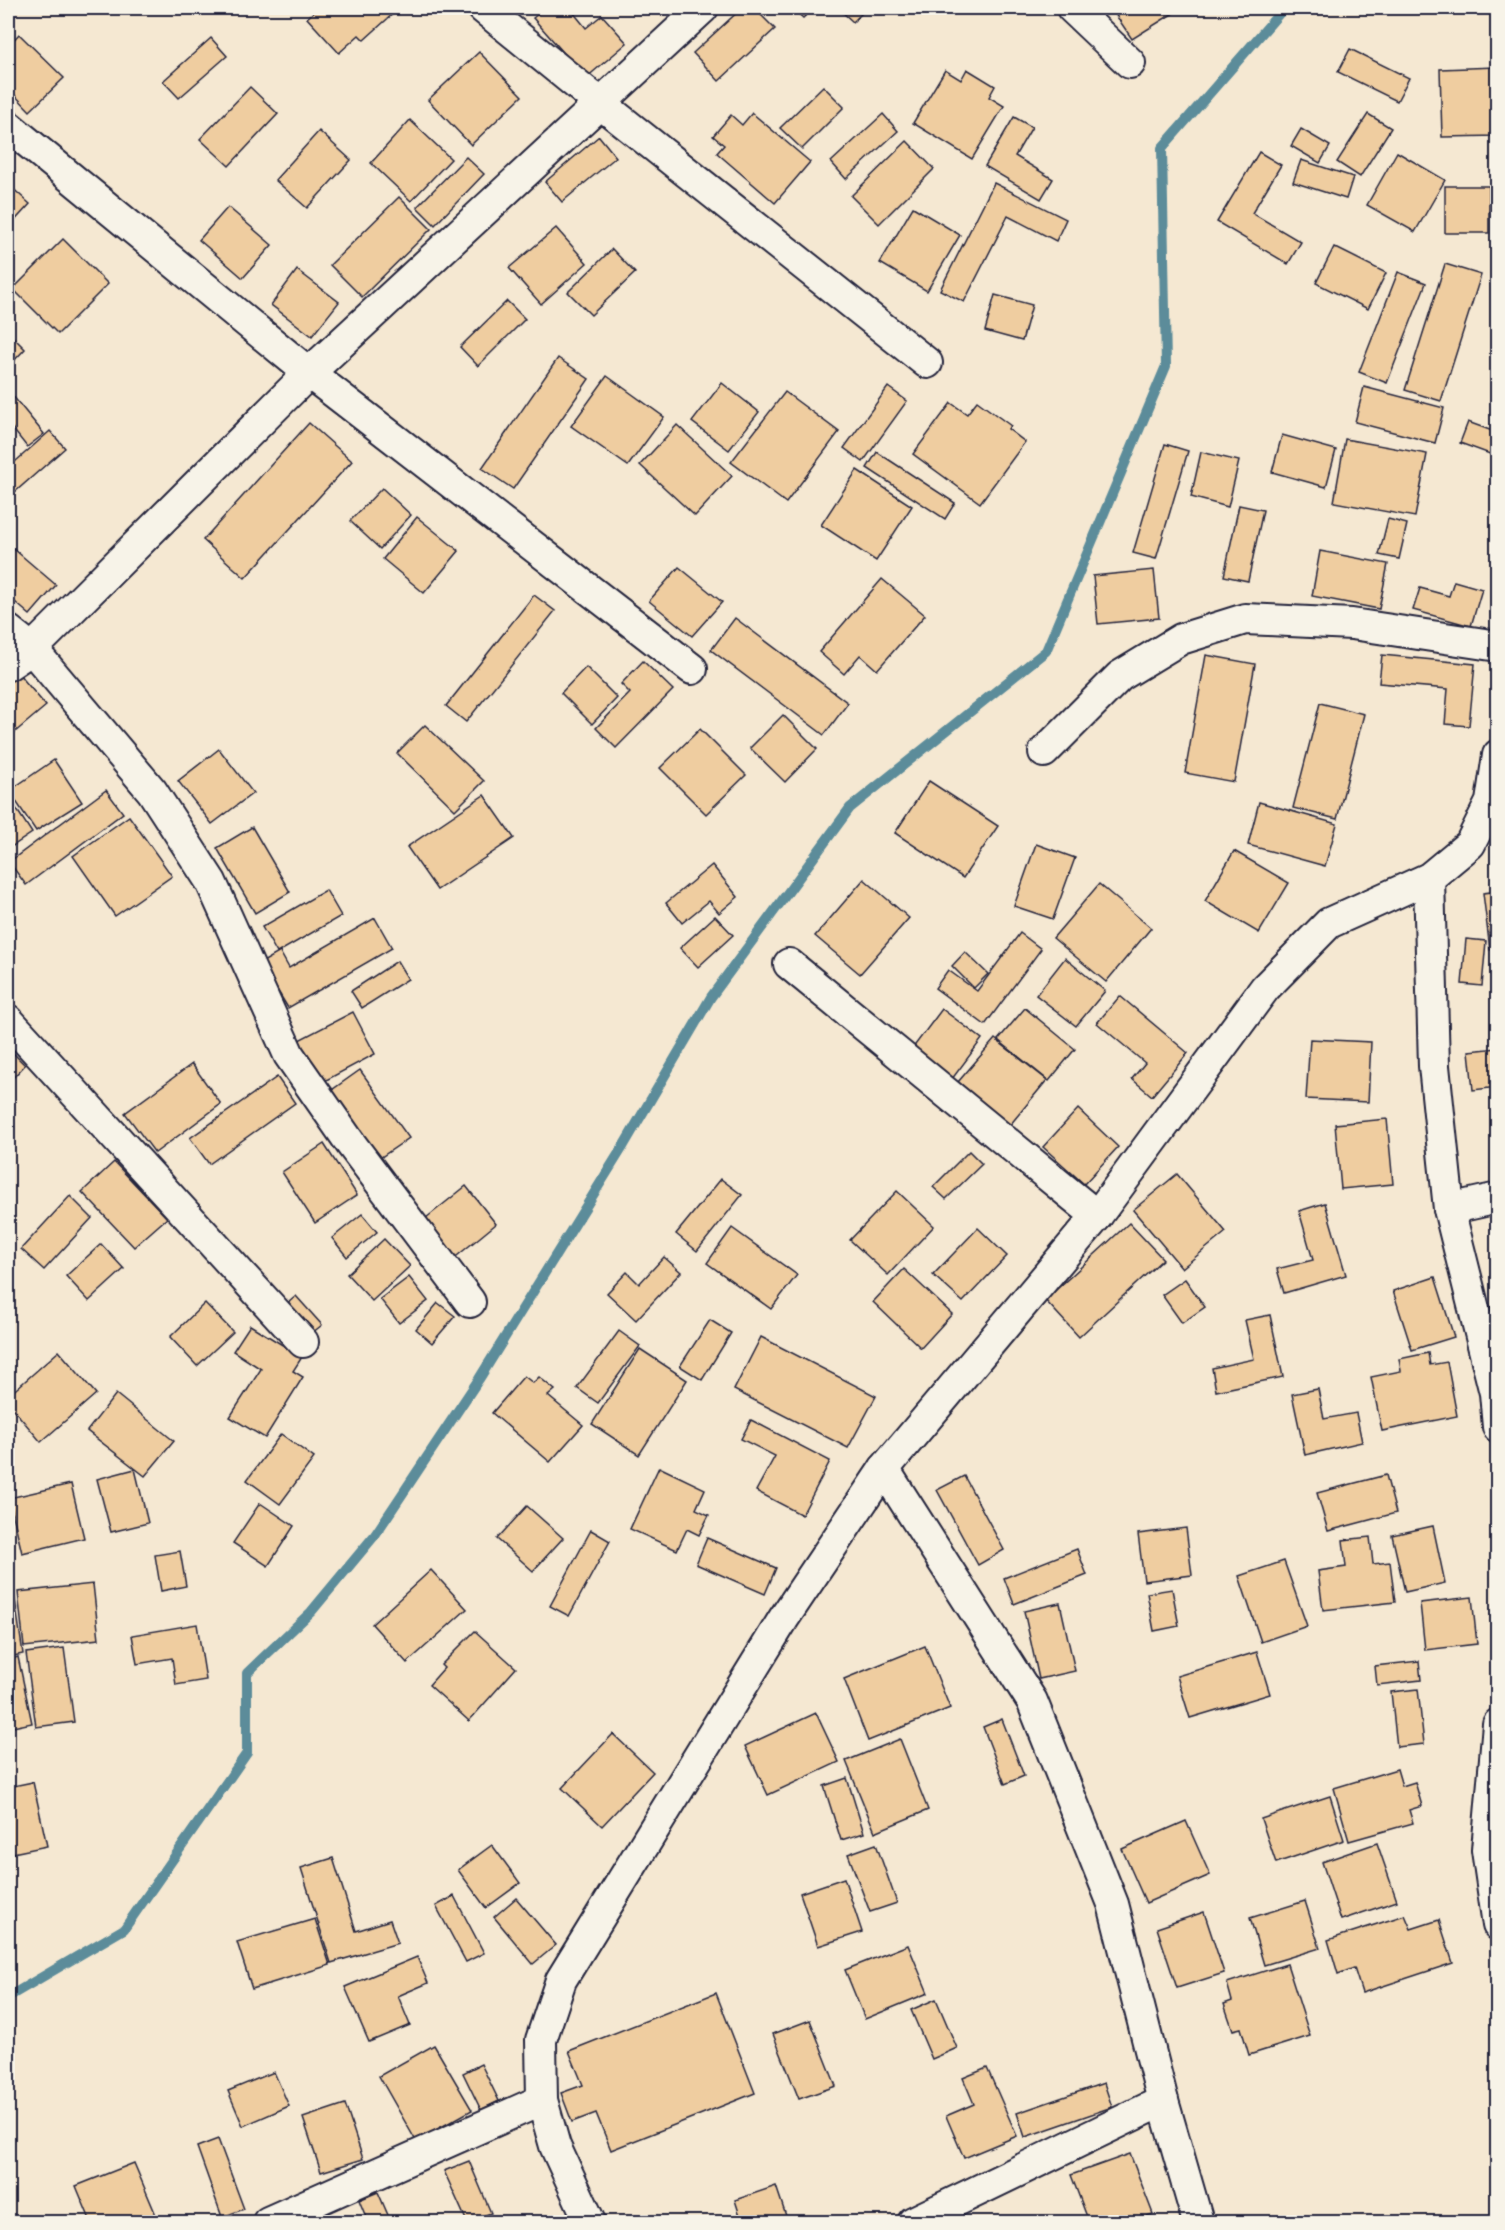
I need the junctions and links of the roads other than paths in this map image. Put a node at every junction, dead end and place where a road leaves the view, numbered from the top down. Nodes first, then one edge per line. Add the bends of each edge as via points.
1 (483, 8) edge
2 (703, 8) edge
3 (1071, 8) edge
4 (1130, 63) dead end
5 (601, 104) junction
6 (8, 126) edge
7 (927, 363) dead end
8 (309, 373) junction
9 (8, 630) edge
10 (1497, 646) edge
11 (20, 657) edge
12 (692, 669) dead end
13 (1044, 752) dead end
14 (1497, 755) edge
15 (1484, 841) edge
16 (1429, 878) junction
17 (789, 964) dead end
18 (8, 1020) edge
19 (1497, 1198) edge
20 (1449, 1209) junction
21 (1097, 1216) junction
22 (470, 1302) dead end
23 (303, 1342) dead end
24 (1497, 1427) edge
25 (884, 1469) junction
26 (1497, 1724) edge
27 (1497, 1925) edge
28 (542, 2100) junction
29 (1163, 2101) junction
30 (268, 2223) edge
31 (590, 2223) edge
32 (913, 2223) edge
33 (1198, 2223) edge

1 - 5 street
2 - 5 street
3 - 4 street
5 - 7 street
5 - 8 street
6 - 8 street
8 - 11 street
8 - 12 street
9 - 11 street
10 - 13 street via 1352,624 1245,620 1181,639 1120,676
11 - 22 street via 152,791 211,882 289,1055
14 - 15 street
15 - 16 street
16 - 20 street via 1434,1066
16 - 21 street via 1329,922 1265,987
17 - 21 street
18 - 23 street
19 - 20 street
20 - 24 street via 1495,1393
21 - 25 street
25 - 28 street via 784,1618 561,1980 541,2040
25 - 29 street via 1032,1701 1113,1904
26 - 27 street via 1487,1850
28 - 30 street
28 - 31 street via 555,2146
29 - 32 street
29 - 33 street

